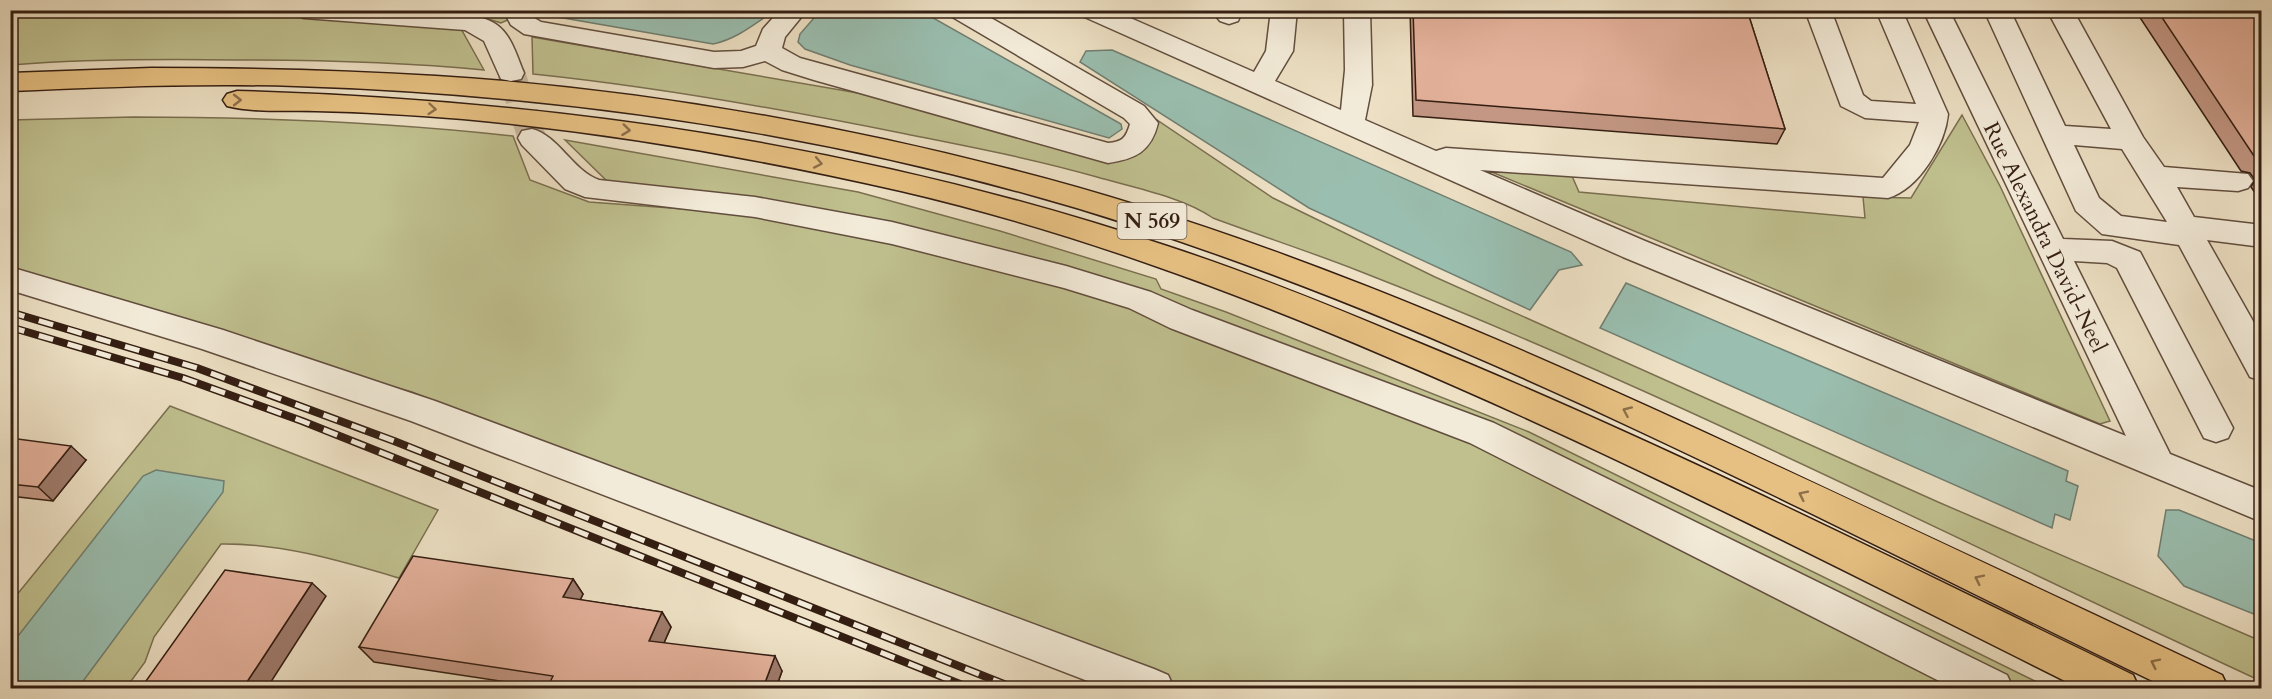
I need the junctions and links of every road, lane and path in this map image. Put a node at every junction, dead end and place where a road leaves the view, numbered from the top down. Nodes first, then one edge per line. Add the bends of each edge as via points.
1 (303, 10) edge
2 (795, 10) edge
3 (958, 10) edge
4 (1089, 10) edge
5 (1284, 10) edge
6 (1357, 10) edge
7 (1818, 10) edge
8 (1889, 10) edge
9 (1936, 10) edge
10 (1996, 10) edge
11 (2060, 10) edge
12 (518, 15) edge
13 (492, 32) junction
14 (768, 51) junction
15 (510, 73) tunnel mouth
16 (10, 82) edge
17 (1257, 86) junction
18 (10, 103) edge
19 (1934, 114) junction
20 (1349, 126) junction
21 (2053, 134) junction
22 (532, 138) tunnel mouth
23 (2131, 140) junction
24 (1418, 155) junction
25 (2155, 176) junction
26 (2238, 181) dead end
27 (2187, 232) junction
28 (2262, 236) edge
29 (2052, 249) junction
30 (10, 278) edge
31 (2262, 368) edge
32 (2216, 428) dead end
33 (2157, 463) junction
34 (2262, 507) edge
35 (1154, 688) edge
36 (1993, 688) edge
37 (2119, 688) edge
38 (2208, 688) edge

1 - 13 street via 459,21
2 - 14 street via 772,35
3 - 14 street via 1134,112 1144,123 1141,139 1129,150 1108,153 824,74 791,64
4 - 17 street
5 - 17 street via 1281,51
6 - 20 street via 1356,90
7 - 19 street via 1851,100 1865,109
8 - 19 street
9 - 29 street, Rue Alexandra David-Neel
10 - 21 street
11 - 23 street
12 - 13 street
12 - 14 street via 533,28 714,60 743,59
13 - 15 street
38 -> 16 highway, N 569 via 1645,419 1457,335 1281,266 1143,218 992,175 856,143 696,114 434,85 287,78
17 - 20 street
18 -> 37 highway, N 569 via 270,100 412,107 543,120 688,137 977,199 1214,274 1444,365 1631,450
19 - 24 street via 1933,128 1907,171 1898,184 1888,188
20 - 24 street
21 - 23 street
21 - 27 street via 2087,204 2113,226
22 - 36 street via 575,182 595,190 755,207 892,233 1140,300 1482,433
23 - 25 street
24 - 33 street via 1635,249
25 - 26 street
25 - 27 street
27 - 28 street
27 - 31 street
29 - 32 street via 2112,252 2129,260
29 - 33 street, Rue Alexandra David-Neel
30 - 35 street via 212,339 423,411
33 - 34 street

